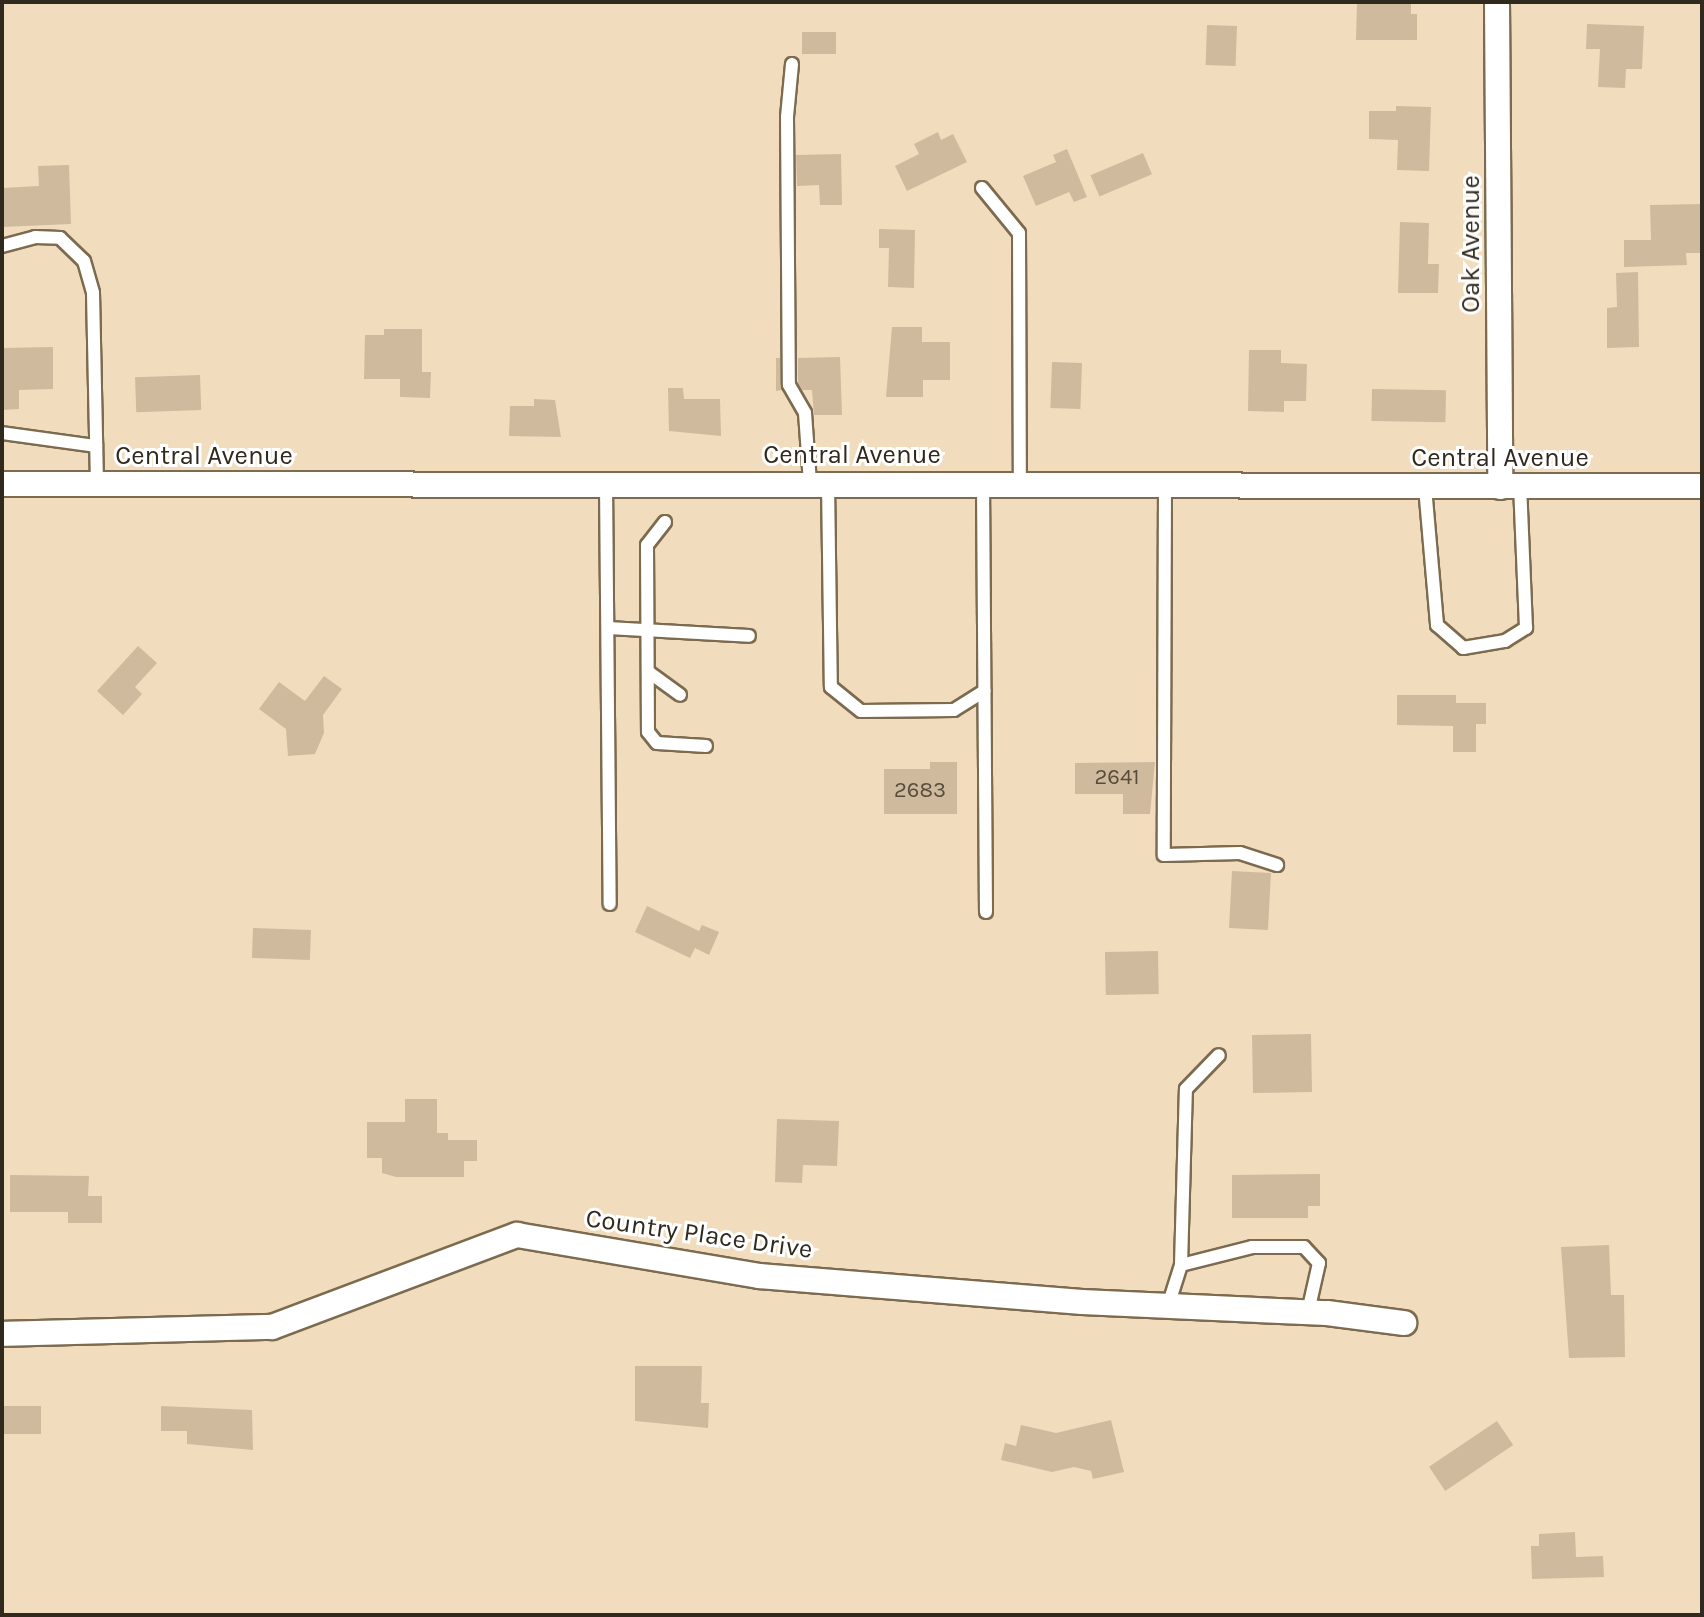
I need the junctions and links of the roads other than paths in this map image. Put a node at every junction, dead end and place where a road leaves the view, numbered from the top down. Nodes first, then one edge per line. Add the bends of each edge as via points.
1 (1497, 2) edge
2 (792, 64) dead end
3 (982, 188) dead end
4 (2, 246) edge
5 (2, 433) edge
6 (96, 446) junction
7 (606, 483) junction
8 (819, 483) junction
9 (2, 484) edge
10 (97, 484) junction
11 (983, 484) junction
12 (1020, 484) junction
13 (1165, 485) junction
14 (1702, 486) edge
15 (1425, 487) junction
16 (1510, 487) junction
17 (665, 522) dead end
18 (608, 628) junction
19 (651, 631) junction
20 (749, 636) dead end
21 (650, 673) junction
22 (985, 691) junction
23 (680, 695) dead end
24 (706, 746) dead end
25 (1277, 865) dead end
26 (610, 904) dead end
27 (986, 912) dead end
28 (1219, 1055) dead end
29 (1181, 1265) junction
30 (1168, 1306) junction
31 (1308, 1312) junction
32 (1404, 1323) dead end
33 (2, 1334) edge

1 - 16 street, Oak Avenue
2 - 8 lane via 787,117 789,385 805,413
3 - 12 lane via 1019,233
4 - 6 lane via 35,237 60,238 84,261 93,293
5 - 6 lane
6 - 10 lane
7 - 8 street, Central Avenue
7 - 10 street, Central Avenue
7 - 18 lane
8 - 11 street, Central Avenue
8 - 22 lane via 831,687 861,711 954,710
9 - 10 street, Central Avenue
11 - 12 street, Central Avenue
11 - 22 lane
12 - 13 street, Central Avenue
13 - 15 street, Central Avenue
13 - 25 lane via 1164,855 1240,853
14 - 16 street, Central Avenue
15 - 16 street, Central Avenue
15 - 16 lane via 1437,625 1463,648 1505,641 1526,628
17 - 19 lane via 647,545
18 - 19 lane
18 - 26 lane
19 - 20 lane
19 - 21 lane
21 - 23 lane
21 - 24 lane via 648,732 657,743
22 - 27 lane
28 - 29 lane via 1186,1089
29 - 30 lane
29 - 31 lane via 1252,1247 1304,1247 1319,1263
30 - 31 street, Country Place Drive
30 - 33 street, Country Place Drive via 759,1276 517,1235 272,1327
31 - 32 street, Country Place Drive

